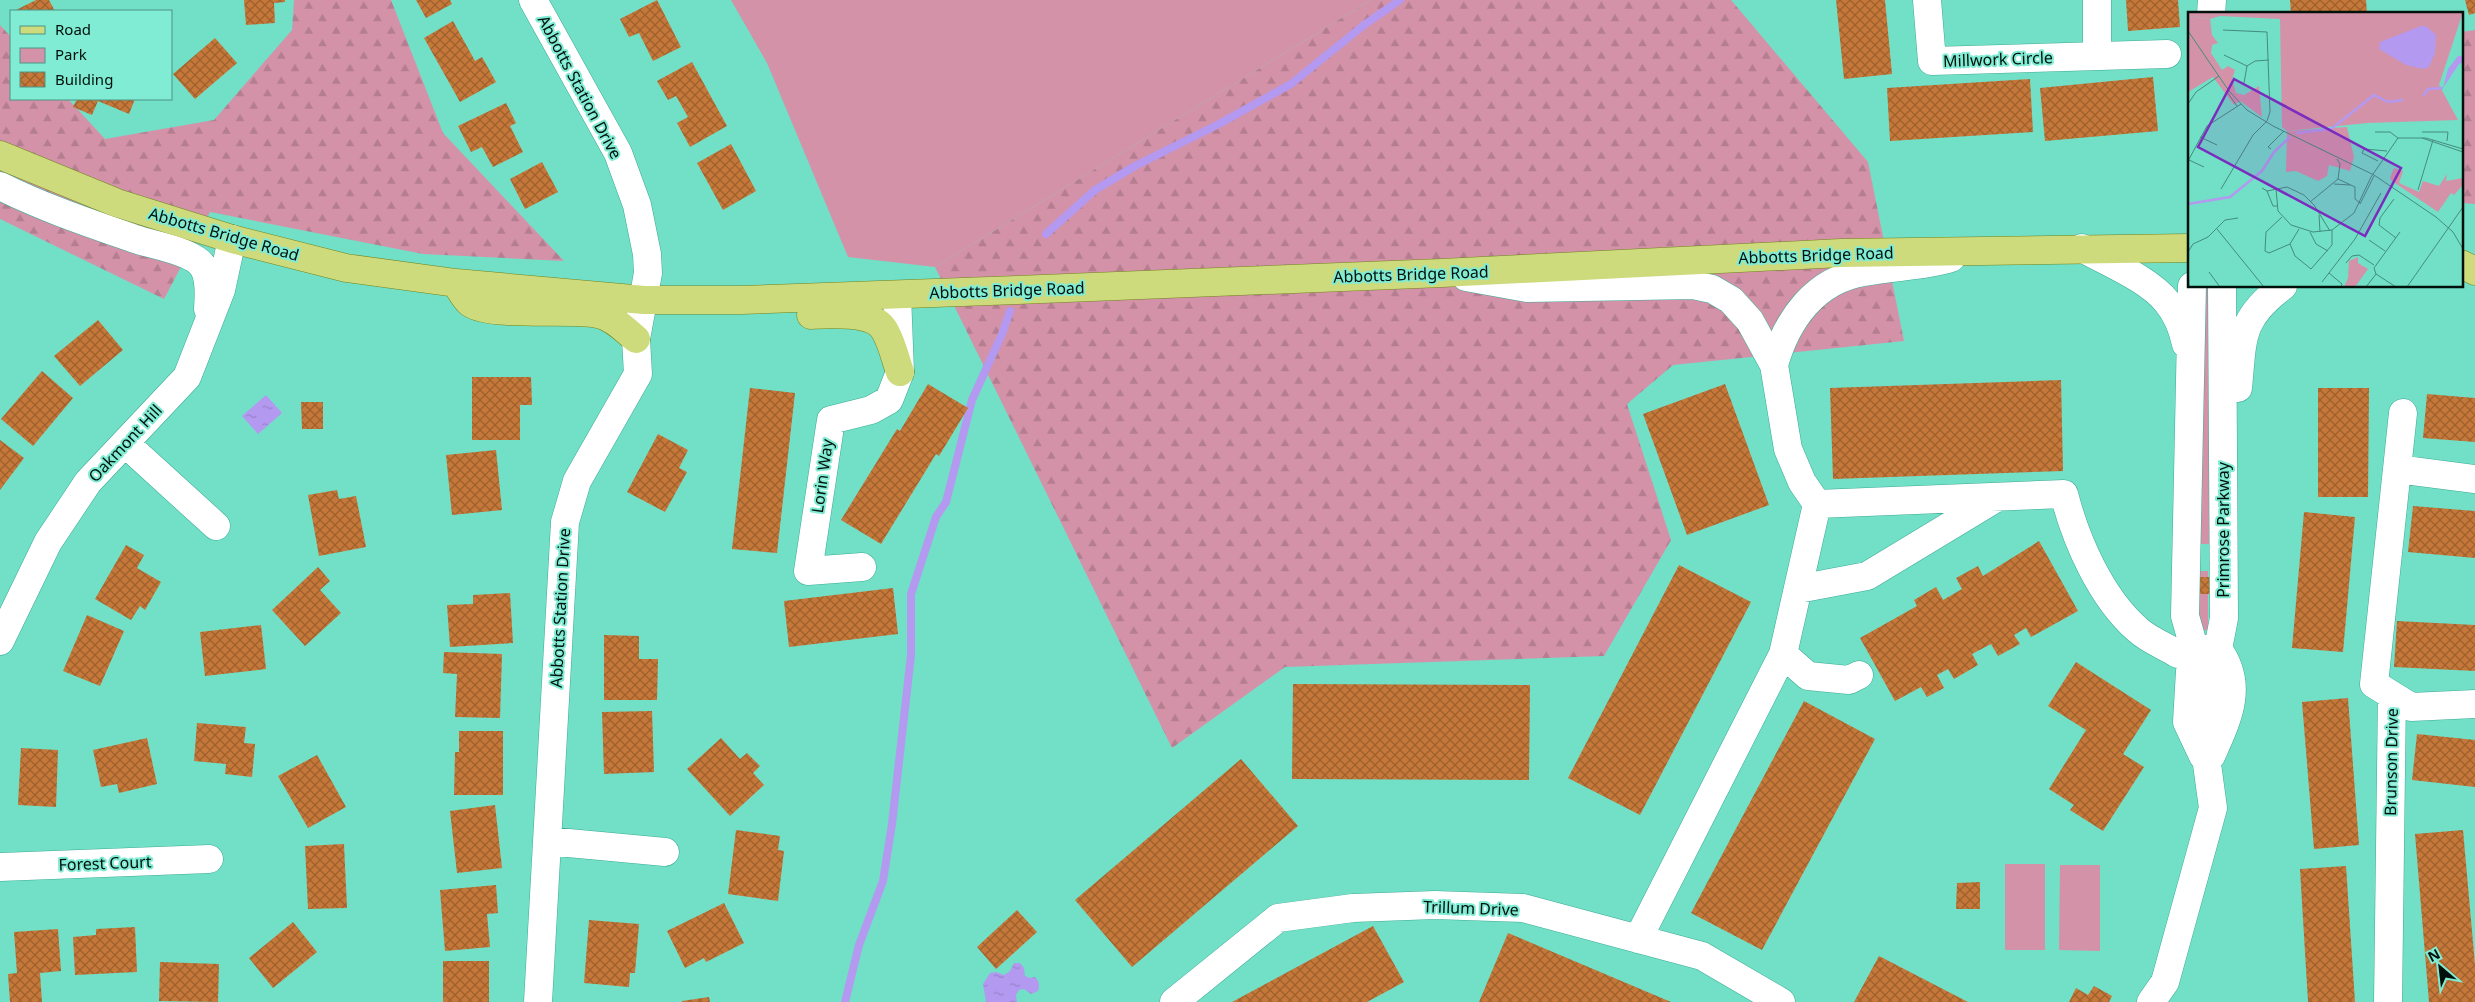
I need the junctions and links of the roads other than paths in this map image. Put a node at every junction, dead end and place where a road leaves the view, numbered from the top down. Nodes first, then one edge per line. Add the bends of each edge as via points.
1 (533, 0) edge
2 (1927, 0) edge
3 (2097, 0) edge
4 (2168, 54) dead end
5 (2097, 55) junction
6 (0, 155) edge
7 (0, 186) edge
8 (232, 240) junction
9 (2082, 248) junction
10 (2188, 248) edge
11 (1973, 250) junction
12 (2462, 264) edge
13 (2462, 270) edge
14 (2475, 271) edge
15 (1442, 273) junction
16 (456, 283) junction
17 (2192, 288) edge
18 (2222, 288) edge
19 (2280, 288) edge
20 (935, 293) junction
21 (897, 295) junction
22 (644, 300) junction
23 (741, 300) junction
24 (208, 325) junction
25 (636, 339) junction
26 (2190, 359) junction
27 (1774, 365) junction
28 (900, 372) junction
29 (2403, 413) dead end
30 (2223, 439) junction
31 (126, 444) junction
32 (2397, 469) junction
33 (2475, 479) edge
34 (1999, 497) junction
35 (1817, 504) junction
36 (216, 526) dead end
37 (2223, 558) junction
38 (2186, 559) junction
39 (862, 567) dead end
40 (1798, 589) junction
41 (0, 641) edge
42 (2203, 653) junction
43 (1783, 654) junction
44 (1859, 675) dead end
45 (2392, 694) junction
46 (2475, 704) edge
47 (2207, 764) junction
48 (547, 841) junction
49 (665, 852) dead end
50 (209, 859) dead end
51 (0, 867) edge
52 (1638, 939) junction
53 (538, 1002) edge
54 (1174, 1002) edge
55 (1781, 1002) edge
56 (2152, 1002) edge
57 (2388, 1002) edge

1 - 22 street, Abbotts Station Drive via 618,154 637,206 647,254
2 - 5 street, Millwork Circle via 1932,61
3 - 5 street
4 - 5 street, Millwork Circle
6 - 8 main road, Abbotts Bridge Road via 117,203
7 - 24 street, Abbotts Bridge Road via 34,203 186,254 200,263 207,274
8 - 16 main road, Abbotts Bridge Road via 346,268
8 - 24 street, Oakmont Hill via 221,290
9 - 10 main road, Abbotts Bridge Road
9 - 11 main road, Abbotts Bridge Road
9 - 26 street via 2147,284 2167,302 2182,329
11 - 15 main road, Abbotts Bridge Road via 1840,253
11 - 27 street via 1945,260 1863,272 1838,279 1816,293 1801,308 1781,341
12 - 14 main road
13 - 14 main road
15 - 20 main road, Abbotts Bridge Road
15 - 27 street via 1527,288 1693,285 1712,288 1731,300 1750,321
16 - 22 main road, Abbotts Bridge Road
16 - 25 main road via 470,303 478,308 598,314 612,320
17 - 26 street
18 - 30 street, Primrose Parkway
19 - 30 street via 2262,302 2244,331 2237,405
20 - 21 main road, Abbotts Bridge Road
20 - 28 street, Lorin Way via 913,310 904,328 905,349
21 - 23 main road, Abbotts Bridge Road
21 - 28 street, Lorin Way
22 - 23 main road, Abbotts Bridge Road
22 - 25 street, Abbotts Station Drive
23 - 28 main road via 742,311 756,317 831,314 871,318 883,328
24 - 31 street, Oakmont Hill via 187,377
25 - 48 street, Abbotts Station Drive via 638,374 577,481 565,522
26 - 38 street
27 - 35 street via 1788,449 1802,482
28 - 39 street, Lorin Way via 889,400 871,410 831,420 808,571
29 - 32 street, Brunson Drive
30 - 37 street, Primrose Parkway
31 - 36 street
31 - 41 street, Oakmont Hill via 88,482 48,542
32 - 33 street
32 - 45 street, Brunson Drive via 2374,684
34 - 35 street
34 - 40 street via 1867,576
34 - 42 street via 2064,494 2071,522 2106,594 2138,631 2178,654
35 - 40 street
37 - 38 street
37 - 42 street, Primrose Parkway via 2224,618
38 - 42 street via 2185,616
40 - 43 street
42 - 47 street, Primrose Parkway via 2190,672 2187,722
42 - 47 street via 2229,663 2231,711
43 - 44 street via 1808,676 1849,680
43 - 52 street
45 - 46 street via 2411,707
45 - 57 street, Brunson Drive
47 - 56 street, Primrose Parkway via 2213,808 2165,982
48 - 49 street
48 - 53 street, Abbotts Station Drive
50 - 51 street, Forest Court
52 - 54 street, Trillum Drive via 1523,908 1435,905 1353,908 1278,918
52 - 55 street, Trillum Drive via 1702,956

